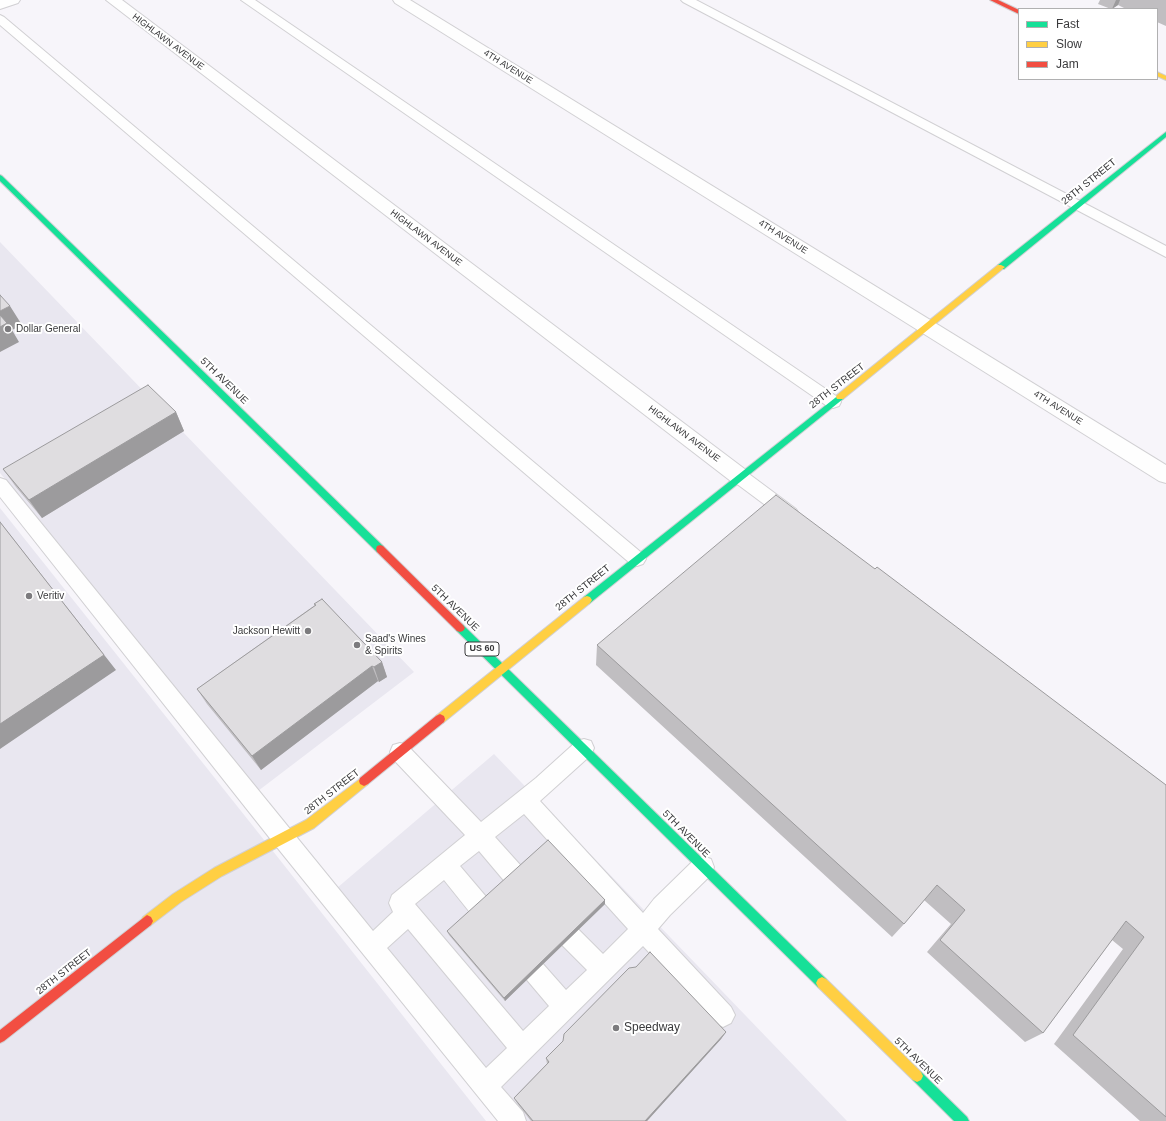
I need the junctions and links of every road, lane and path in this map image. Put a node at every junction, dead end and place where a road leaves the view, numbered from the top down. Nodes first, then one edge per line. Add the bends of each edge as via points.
1 (13, 0) edge
2 (112, 0) edge
3 (247, 0) edge
4 (400, 0) edge
5 (687, 0) edge
6 (993, 0) edge
7 (0, 5) edge
8 (1018, 12) edge
9 (0, 19) edge
10 (1166, 134) edge
11 (0, 177) edge
12 (1078, 205) junction
13 (1166, 252) edge
14 (928, 327) junction
15 (833, 402) junction
16 (1166, 475) edge
17 (739, 476) junction
18 (0, 485) edge
19 (806, 526) edge
20 (637, 559) junction
21 (502, 668) junction
22 (584, 748) junction
23 (400, 752) junction
24 (525, 800) junction
25 (480, 836) junction
26 (284, 839) junction
27 (445, 865) junction
28 (704, 866) junction
29 (514, 875) edge
30 (480, 907) edge
31 (409, 913) junction
32 (643, 930) junction
33 (570, 937) edge
34 (372, 947) junction
35 (602, 969) junction
36 (535, 972) edge
37 (564, 1006) junction
38 (723, 1015) dead end
39 (0, 1037) edge
40 (522, 1048) junction
41 (485, 1086) junction
42 (514, 1121) edge
43 (963, 1121) edge

1 - 7 street
2 - 17 street, HIGHLAWN AVENUE
3 - 15 lane
4 - 14 street, 4TH AVENUE
5 - 12 lane
6 - 8 street
9 - 20 lane
10 - 12 street, 28TH STREET
11 - 21 street, 5TH AVENUE / US 60
12 - 13 lane
12 - 14 street, 28TH STREET
14 - 15 street, 28TH STREET
14 - 16 street, 4TH AVENUE
15 - 17 street, 28TH STREET
17 - 19 lane
17 - 20 street, 28TH STREET
18 - 26 lane
20 - 21 street, 28TH STREET
21 - 22 street, 5TH AVENUE / US 60
21 - 23 street, 28TH STREET
22 - 24 lane
22 - 28 street, 5TH AVENUE / US 60
23 - 25 lane
23 - 26 street, 28TH STREET via 310,824
24 - 25 lane
24 - 32 lane
25 - 27 lane
25 - 29 lane
26 - 34 lane
26 - 39 street, 28TH STREET via 218,872 177,898
27 - 30 lane
27 - 31 lane via 400,903
28 - 32 lane via 662,907
28 - 43 street, 5TH AVENUE / US 60
31 - 34 lane
31 - 40 lane
32 - 35 lane
32 - 38 lane
33 - 35 lane
34 - 41 lane
35 - 37 lane
36 - 37 lane
37 - 40 lane
40 - 41 lane
41 - 42 lane

